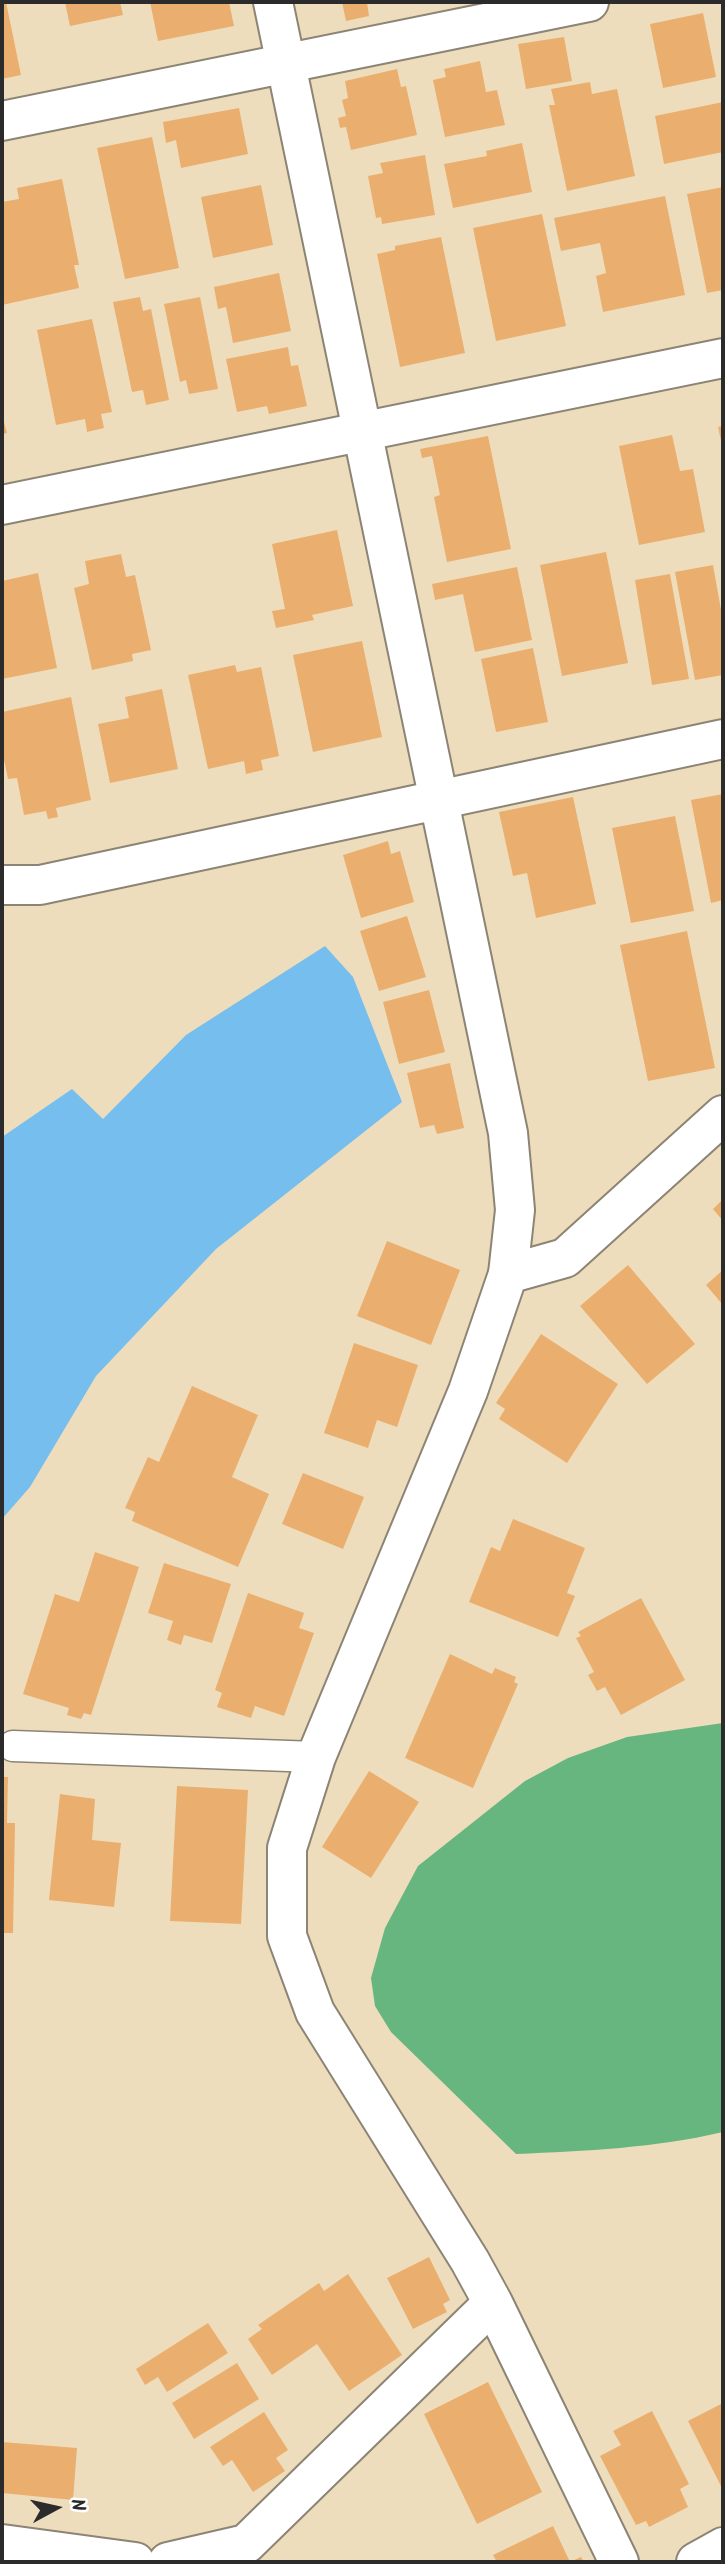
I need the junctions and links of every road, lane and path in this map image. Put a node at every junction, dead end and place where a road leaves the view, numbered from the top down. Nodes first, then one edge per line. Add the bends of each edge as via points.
1 (273, 2) edge
2 (589, 2) edge
3 (286, 63) junction
4 (2, 121) edge
5 (723, 358) edge
6 (363, 431) junction
7 (2, 505) edge
8 (723, 739) edge
9 (439, 800) junction
10 (2, 885) edge
11 (723, 1115) edge
12 (508, 1274) junction
13 (13, 1746) dead end
14 (316, 1758) junction
15 (493, 2303) junction
16 (2, 2544) edge
17 (723, 2547) edge
18 (135, 2562) edge
19 (169, 2562) edge
20 (619, 2562) edge
21 (696, 2562) edge

1 - 3 street
2 - 3 street
3 - 4 street
3 - 6 street
5 - 6 street
6 - 7 street
6 - 9 street
8 - 9 street
9 - 10 street via 40,885
9 - 12 street via 508,1133 515,1210
11 - 12 street via 565,1258
12 - 14 street via 468,1391
13 - 14 lane
14 - 15 street via 287,1848 287,1936 314,2012
15 - 19 street via 246,2544
15 - 20 street
16 - 18 street
17 - 21 street

